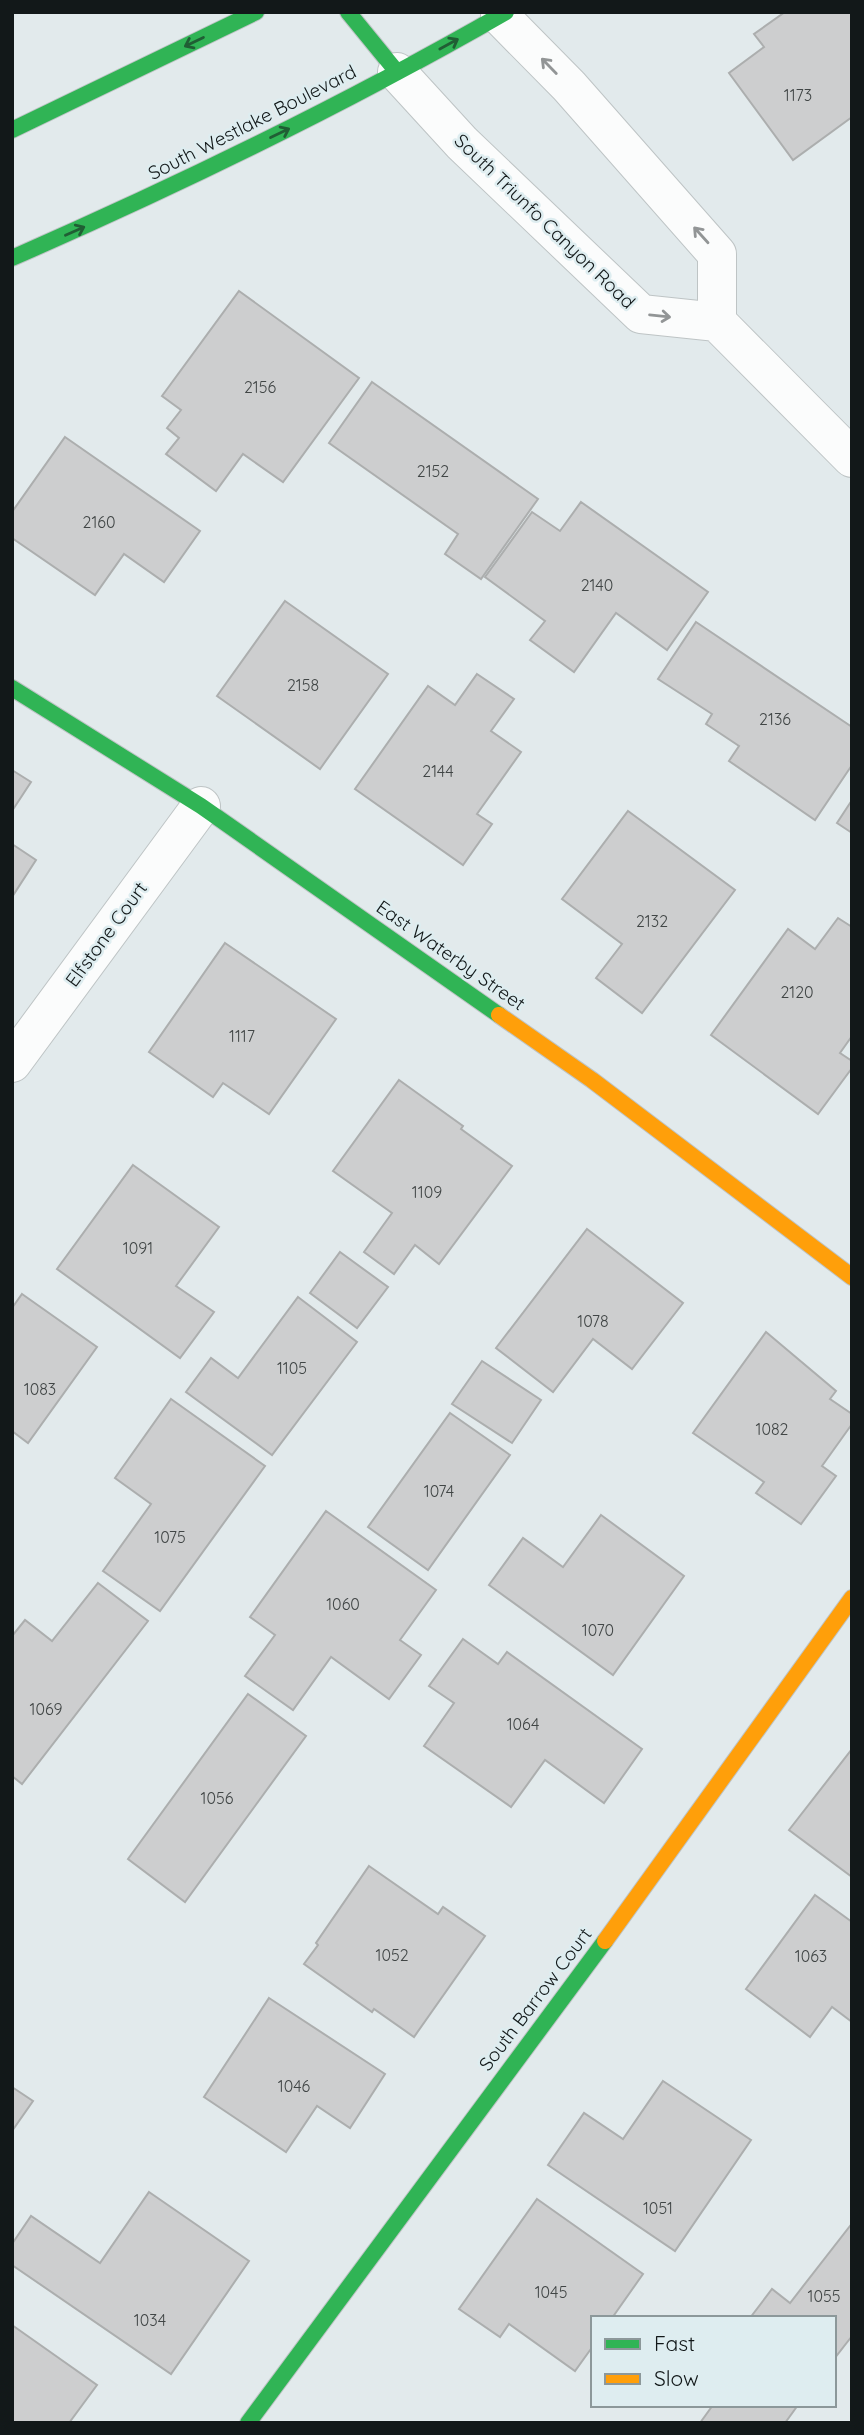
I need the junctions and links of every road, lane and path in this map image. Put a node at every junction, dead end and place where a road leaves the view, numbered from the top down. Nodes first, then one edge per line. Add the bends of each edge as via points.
1 (256, 12) edge
2 (348, 12) edge
3 (501, 13) edge
4 (397, 72) junction
5 (12, 130) edge
6 (12, 258) edge
7 (717, 322) junction
8 (852, 458) edge
9 (12, 688) edge
10 (201, 806) junction
11 (12, 1063) edge
12 (852, 1277) edge
13 (852, 1598) edge
14 (248, 2423) edge

1 -> 5 street
2 - 4 street
4 -> 3 street, South Westlake Boulevard
7 -> 3 street via 717,254
6 -> 4 street, South Westlake Boulevard via 144,201
4 -> 7 street, South Triunfo Canyon Road via 463,143 641,314
7 - 8 street
9 - 10 street, East Waterby Street
10 - 11 street, Elfstone Court
10 - 12 street, East Waterby Street via 592,1080
13 - 14 street, South Barrow Court via 579,1977

